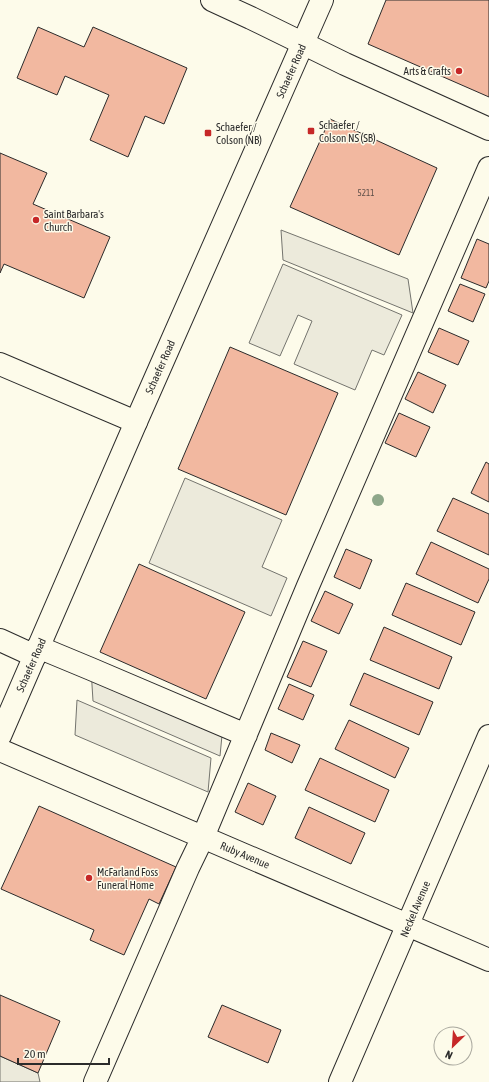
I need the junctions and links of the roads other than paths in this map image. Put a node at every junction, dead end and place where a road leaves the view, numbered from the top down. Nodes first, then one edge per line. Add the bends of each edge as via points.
1 (212, 0) edge
2 (322, 0) edge
3 (303, 43) junction
4 (489, 129) edge
5 (489, 168) edge
6 (0, 364) edge
7 (136, 422) junction
8 (0, 640) edge
9 (36, 652) junction
10 (246, 735) junction
11 (0, 736) edge
12 (489, 736) edge
13 (0, 750) edge
14 (203, 837) junction
15 (408, 926) junction
16 (489, 960) edge
17 (95, 1082) edge
18 (340, 1082) edge

1 - 3 street
2 - 3 street, Schaefer Road
3 - 4 street
3 - 7 street, Schaefer Road
5 - 10 street
6 - 7 street
7 - 9 street, Schaefer Road
8 - 9 street
9 - 10 street via 98,672
9 - 11 street, Schaefer Road
10 - 14 street
12 - 15 street, Neckel Avenue
13 - 14 street, Ruby Avenue
14 - 15 street, Ruby Avenue
14 - 17 street
15 - 16 street, Ruby Avenue
15 - 18 street, Neckel Avenue

